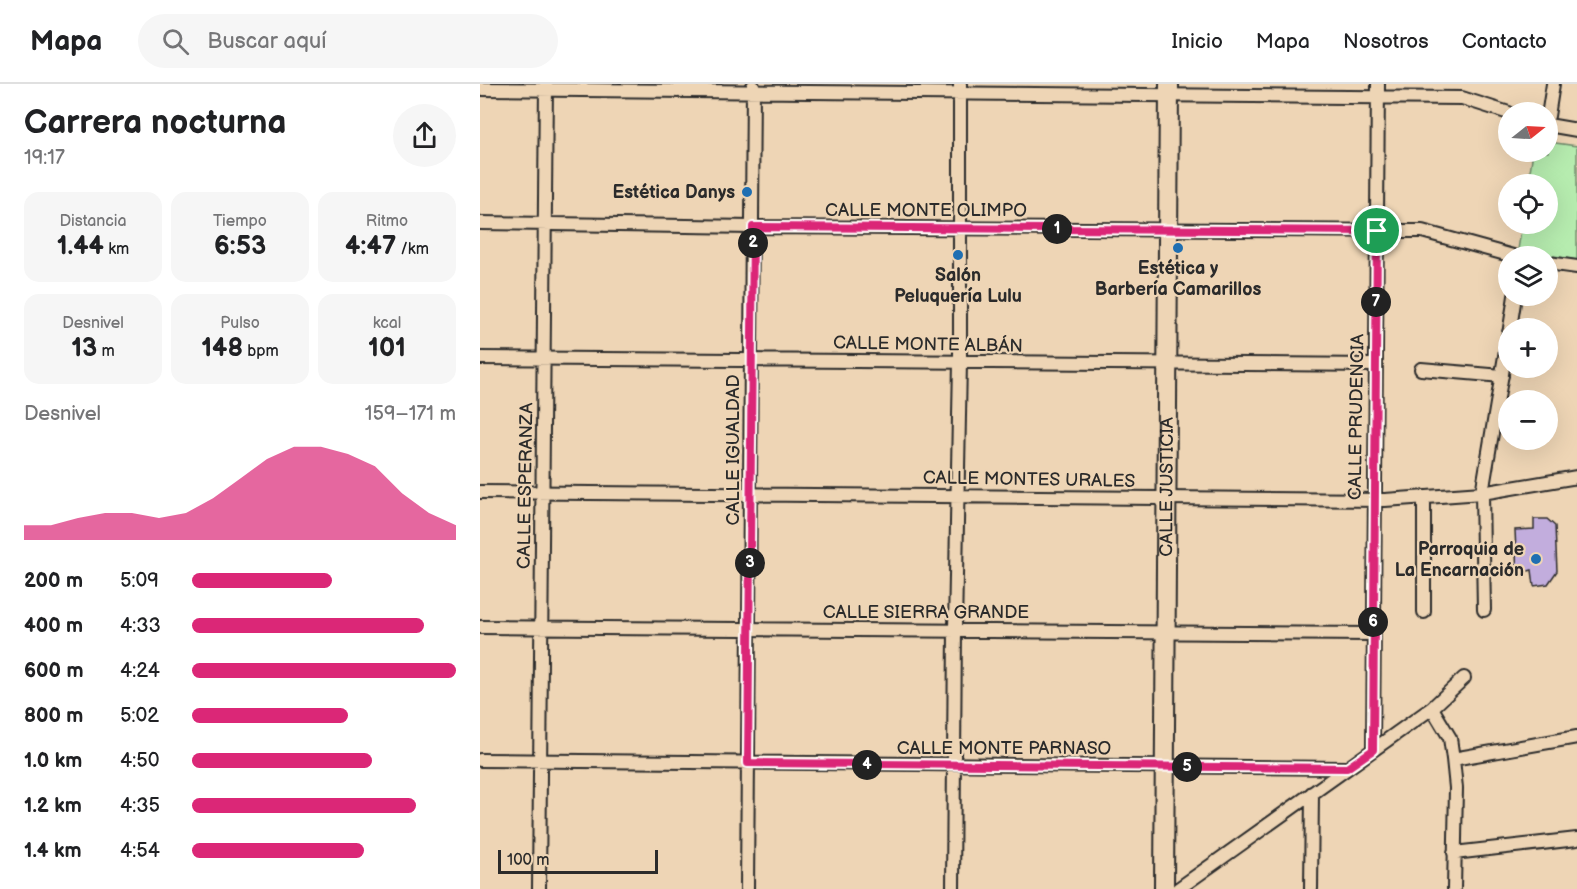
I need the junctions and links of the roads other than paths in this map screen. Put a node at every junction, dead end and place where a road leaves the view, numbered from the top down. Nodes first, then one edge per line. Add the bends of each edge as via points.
1 (1553, 84) edge
2 (546, 86) edge
3 (753, 88) edge
4 (480, 89) edge
5 (960, 89) edge
6 (1169, 89) edge
7 (1378, 90) edge
8 (1550, 102) edge
9 (1498, 109) edge
10 (1558, 127) edge
11 (1577, 130) edge
12 (480, 223) edge
13 (545, 224) junction
14 (753, 227) junction
15 (960, 228) junction
16 (1168, 230) junction
17 (1377, 231) junction
18 (1498, 252) edge
19 (1558, 264) edge
20 (1577, 267) edge
21 (480, 358) edge
22 (544, 358) junction
23 (751, 360) junction
24 (960, 362) junction
25 (1167, 364) junction
26 (1375, 365) junction
27 (1421, 369) dead end
28 (1498, 376) edge
29 (1502, 378) edge
30 (1577, 477) edge
31 (480, 492) edge
32 (542, 492) junction
33 (1482, 493) junction
34 (751, 495) junction
35 (958, 496) junction
36 (1424, 497) junction
37 (1166, 498) junction
38 (1373, 500) junction
39 (1484, 610) dead end
40 (1424, 612) dead end
41 (542, 626) junction
42 (480, 627) edge
43 (750, 629) junction
44 (955, 629) junction
45 (1165, 632) junction
46 (1372, 634) junction
47 (1464, 678) dead end
48 (1432, 708) junction
49 (1577, 737) edge
50 (1373, 750) junction
51 (1453, 759) junction
52 (480, 760) edge
53 (540, 760) junction
54 (748, 763) junction
55 (954, 766) junction
56 (1164, 767) junction
57 (1347, 768) junction
58 (1312, 794) junction
59 (1577, 839) edge
60 (1454, 853) junction
61 (539, 889) edge
62 (747, 889) edge
63 (953, 889) edge
64 (1164, 889) edge
65 (1178, 889) edge
66 (1311, 889) edge
67 (1454, 889) edge

1 - 8 street
2 - 3 street
2 - 4 street
2 - 13 street, CALLE ESPERANZA
3 - 5 street
3 - 14 street, CALLE IGUALDAD
5 - 6 street
5 - 15 street
6 - 7 street
6 - 16 street, CALLE JUSTICIA
7 - 9 street via 1462,98
7 - 17 street, CALLE PRUDENCIA
10 - 11 street
12 - 13 street, CALLE MONTE OLIMPO
13 - 14 street, CALLE MONTE OLIMPO
13 - 22 street, CALLE ESPERANZA
14 - 15 street, CALLE MONTE OLIMPO
14 - 23 street, CALLE IGUALDAD
15 - 16 street, CALLE MONTE OLIMPO
15 - 24 street
16 - 17 street, CALLE MONTE OLIMPO
16 - 25 street, CALLE JUSTICIA
17 - 18 street, CALLE MONTE OLIMPO via 1422,231
17 - 26 street, CALLE PRUDENCIA
19 - 20 street
21 - 22 street, CALLE MONTE ALBÁN
22 - 23 street, CALLE MONTE ALBÁN
22 - 32 street, CALLE ESPERANZA
23 - 24 street, CALLE MONTE ALBÁN
23 - 34 street, CALLE IGUALDAD
24 - 25 street, CALLE MONTE ALBÁN
24 - 35 street
25 - 26 street, CALLE MONTE ALBÁN
25 - 37 street, CALLE JUSTICIA
26 - 38 street, CALLE PRUDENCIA
27 - 28 street
29 - 33 street
30 - 33 street, CALLE MONTES URALES
31 - 32 street, CALLE MONTES URALES
32 - 34 street, CALLE MONTES URALES
32 - 41 street, CALLE ESPERANZA
33 - 36 street, CALLE MONTES URALES
33 - 39 street
34 - 35 street, CALLE MONTES URALES
34 - 43 street, CALLE IGUALDAD
35 - 37 street, CALLE MONTES URALES
35 - 44 street
36 - 38 street, CALLE MONTES URALES
36 - 40 street
37 - 38 street, CALLE MONTES URALES
37 - 45 street, CALLE JUSTICIA
38 - 46 street, CALLE PRUDENCIA
41 - 42 street, CALLE SIERRA GRANDE
41 - 43 street, CALLE SIERRA GRANDE
41 - 53 street, CALLE ESPERANZA
43 - 44 street, CALLE SIERRA GRANDE
43 - 54 street, CALLE IGUALDAD
44 - 45 street, CALLE SIERRA GRANDE
44 - 55 street
45 - 46 street, CALLE SIERRA GRANDE
45 - 56 street, CALLE JUSTICIA
46 - 50 street, CALLE PRUDENCIA
47 - 48 street
48 - 50 street
48 - 51 street via 1450,738
49 - 51 street
50 - 57 street
51 - 60 street
52 - 53 street, CALLE MONTE PARNASO
53 - 54 street, CALLE MONTE PARNASO
53 - 61 street, CALLE ESPERANZA
54 - 55 street, CALLE MONTE PARNASO
54 - 62 street, CALLE IGUALDAD
55 - 56 street, CALLE MONTE PARNASO
55 - 63 street
56 - 57 street, CALLE MONTE PARNASO
56 - 64 street, CALLE JUSTICIA
57 - 58 street
58 - 65 street
58 - 66 street
59 - 60 street
60 - 67 street

